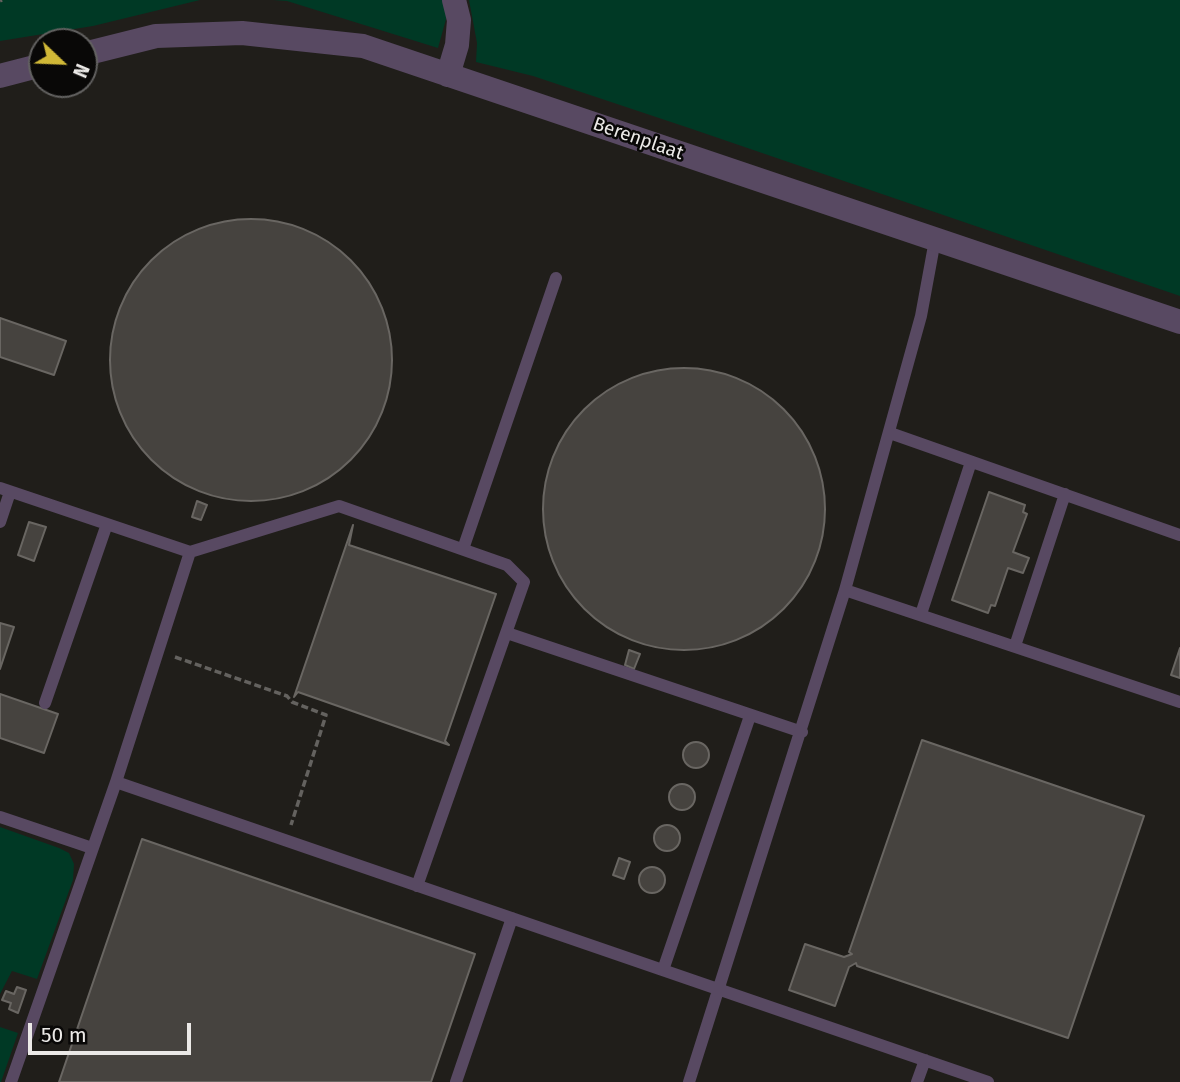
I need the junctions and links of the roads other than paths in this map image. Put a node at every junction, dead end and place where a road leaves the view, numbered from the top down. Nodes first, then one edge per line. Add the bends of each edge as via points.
1 (454, 0) edge
2 (98, 50) edge
3 (28, 69) edge
4 (448, 75) junction
5 (0, 76) edge
6 (935, 240) junction
7 (556, 278) dead end
8 (1180, 322) edge
9 (890, 433) junction
10 (971, 462) junction
11 (5, 490) edge
12 (1065, 494) junction
13 (0, 522) edge
14 (107, 524) junction
15 (1180, 535) edge
16 (463, 550) junction
17 (190, 552) junction
18 (845, 590) junction
19 (921, 614) junction
20 (507, 633) junction
21 (1015, 646) junction
22 (1180, 702) edge
23 (45, 703) dead end
24 (750, 716) junction
25 (802, 732) junction
26 (116, 782) junction
27 (0, 817) edge
28 (92, 848) junction
29 (417, 886) junction
30 (512, 918) junction
31 (663, 970) junction
32 (720, 990) junction
33 (925, 1060) junction
34 (11, 1082) edge
35 (456, 1082) edge
36 (689, 1082) edge
37 (917, 1082) edge
38 (988, 1082) edge

1 - 4 street via 459,20
2 - 4 street, Berenplaat via 156,36 242,33 363,46
3 - 5 street
4 - 6 street, Berenplaat
6 - 8 street, Berenplaat
6 - 9 lane via 921,316
7 - 16 lane
9 - 10 lane
9 - 18 lane
10 - 12 lane
10 - 19 lane
11 - 13 lane
11 - 14 lane
12 - 15 lane
12 - 21 lane
14 - 17 lane
14 - 23 lane
16 - 17 lane via 339,506
16 - 20 lane via 507,565 524,582
17 - 26 lane
18 - 19 lane
18 - 25 lane
19 - 21 lane
20 - 24 lane
20 - 29 lane
21 - 22 lane
24 - 25 lane
24 - 31 lane
25 - 32 lane
26 - 28 lane
26 - 29 lane
27 - 28 lane
28 - 34 lane
29 - 30 lane
30 - 31 lane
30 - 35 lane
31 - 32 lane
32 - 33 lane
32 - 36 lane
33 - 37 lane
33 - 38 lane

